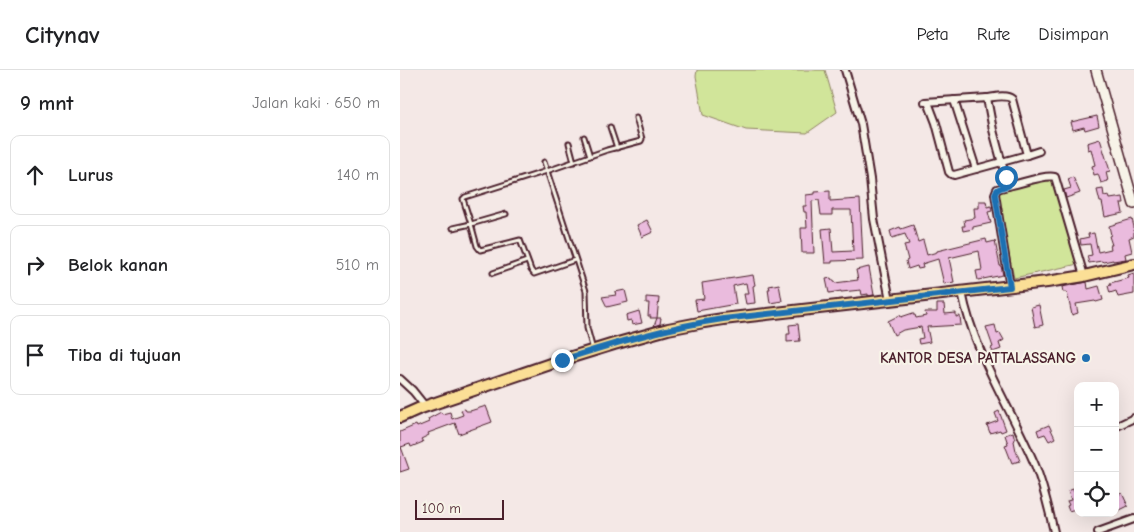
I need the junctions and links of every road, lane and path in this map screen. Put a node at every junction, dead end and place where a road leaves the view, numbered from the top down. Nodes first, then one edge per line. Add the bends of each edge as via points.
1 (845, 70) edge
2 (1096, 70) edge
3 (987, 98) junction
4 (954, 100) junction
5 (636, 118) dead end
6 (610, 127) dead end
7 (584, 137) dead end
8 (569, 143) dead end
9 (617, 148) junction
10 (1039, 151) dead end
11 (1027, 154) junction
12 (590, 156) junction
13 (1002, 161) junction
14 (544, 162) dead end
15 (574, 162) junction
16 (976, 169) junction
17 (547, 172) junction
18 (1008, 186) junction
19 (1134, 204) edge
20 (506, 214) dead end
21 (471, 224) junction
22 (453, 228) dead end
23 (575, 260) junction
24 (527, 261) junction
25 (1134, 264) edge
26 (493, 273) dead end
27 (1084, 276) junction
28 (1010, 287) junction
29 (962, 292) junction
30 (890, 300) junction
31 (593, 350) junction
32 (400, 380) edge
33 (425, 406) junction
34 (400, 417) edge
35 (1134, 418) edge
36 (1119, 425) edge
37 (1134, 519) edge
38 (1054, 532) edge
39 (1098, 532) edge

1 - 30 street via 861,124 874,220
2 - 19 main road
3 - 4 street
3 - 11 street via 1012,98
3 - 13 street
4 - 16 street
4 - 16 street via 926,102 936,123 950,174
5 - 9 lane via 642,141
6 - 9 lane
7 - 12 lane
8 - 15 lane
9 - 12 lane
10 - 11 street
11 - 13 street
12 - 15 lane
13 - 16 street
13 - 18 street
14 - 17 lane
15 - 17 lane
17 - 21 lane via 464,198
17 - 23 lane
18 - 27 street via 1055,176
18 - 28 street via 998,189 995,194
20 - 21 lane
21 - 22 lane
21 - 24 lane via 478,249 520,240
23 - 24 lane via 534,274
23 - 31 lane via 586,291 587,328
24 - 26 lane
25 - 27 main road
27 - 28 main road
28 - 29 main road
29 - 30 main road
29 - 38 street via 985,362 1035,464
30 - 31 main road via 704,322
31 - 33 main road
32 - 33 street
33 - 34 main road
35 - 36 street
37 - 39 street

